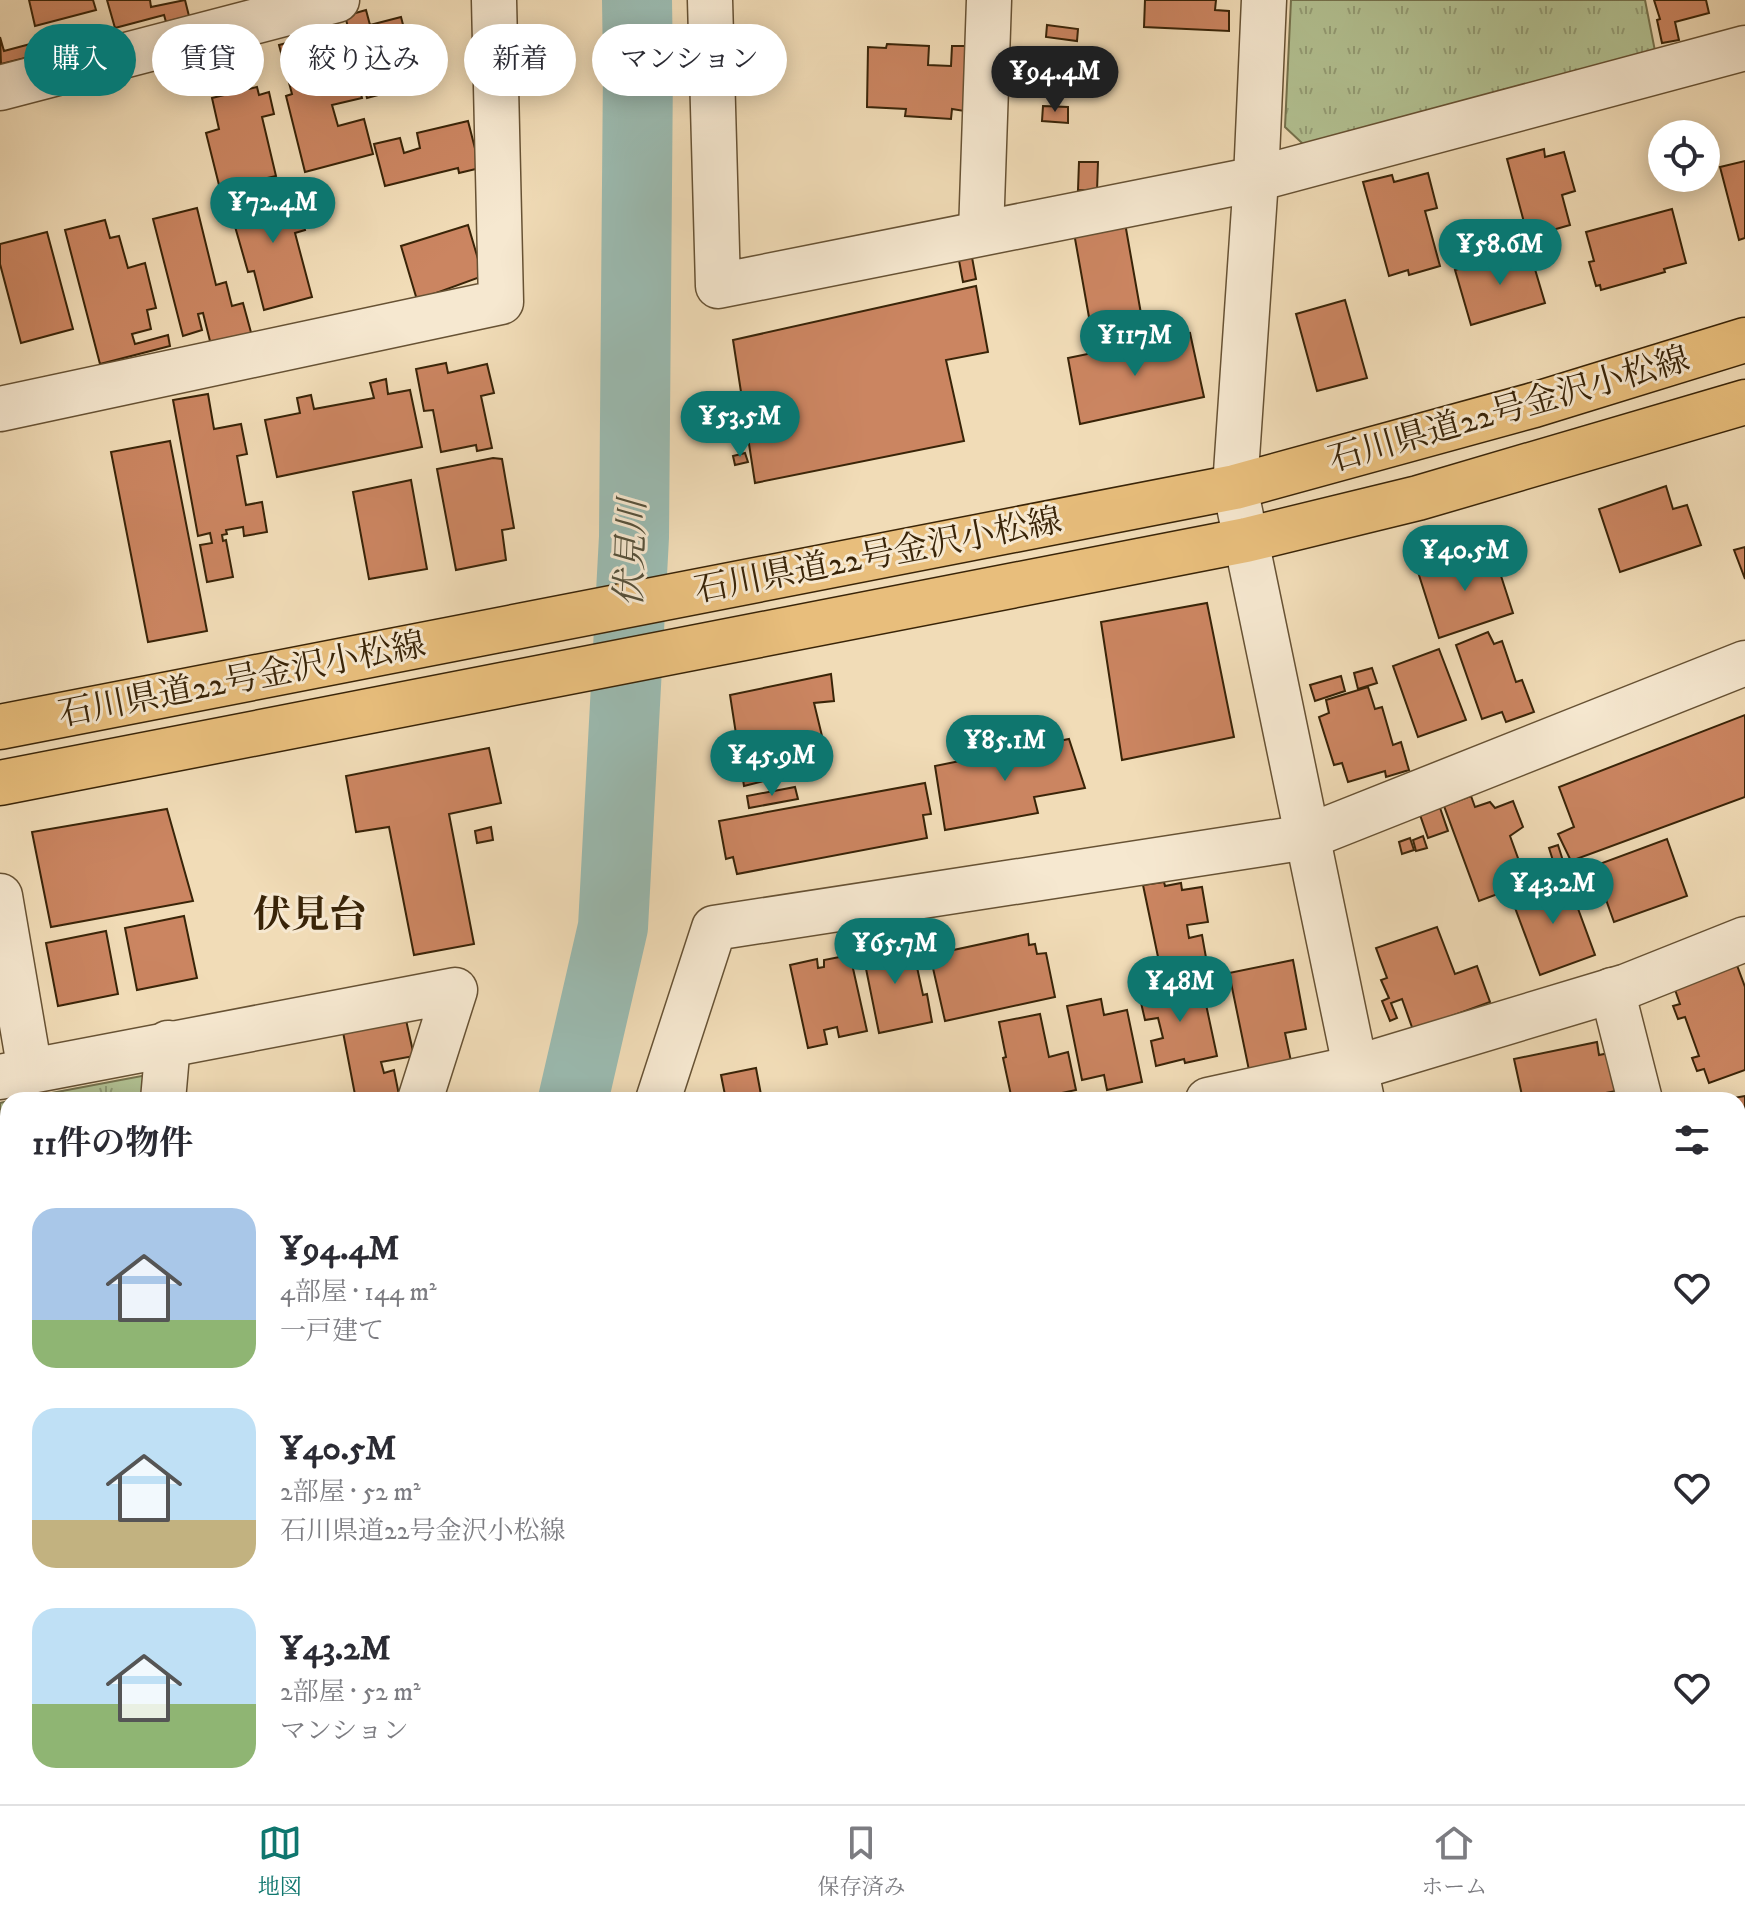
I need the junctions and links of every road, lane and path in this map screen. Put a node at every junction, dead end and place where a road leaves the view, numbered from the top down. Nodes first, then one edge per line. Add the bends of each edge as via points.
1 (337, 0) edge
2 (494, 0) edge
3 (710, 0) edge
4 (989, 0) edge
5 (1264, 0) edge
6 (1745, 48) edge
7 (0, 88) edge
8 (1256, 179) junction
9 (981, 233) junction
10 (1745, 340) edge
11 (1745, 402) edge
12 (0, 409) edge
13 (1235, 487) junction
14 (1246, 540) junction
15 (1745, 663) edge
16 (0, 727) edge
17 (0, 783) edge
18 (1307, 837) junction
19 (0, 896) edge
20 (1745, 939) edge
21 (1612, 990) junction
22 (168, 1043) junction
23 (15, 1074) edge
24 (1359, 1084) edge
25 (164, 1092) edge
26 (423, 1092) edge
27 (661, 1092) edge
28 (1284, 1092) edge
29 (1638, 1092) edge

1 - 7 street
2 - 12 street via 501,302
3 - 9 street via 718,286
4 - 9 street
5 - 8 street
6 - 8 street
8 - 9 street
8 - 13 street
10 - 13 main road, 石川県道22号金沢小松線 via 1534,405
11 - 14 main road, 石川県道22号金沢小松線 via 1432,494
13 - 14 street
13 - 16 main road, 石川県道22号金沢小松線
14 - 17 main road, 石川県道22号金沢小松線
14 - 18 street
15 - 18 street
18 - 24 street
18 - 27 street via 714,928
19 - 23 street
20 - 21 street
21 - 24 street
21 - 29 street
22 - 23 street
22 - 25 street
22 - 26 street via 455,990
24 - 28 street

